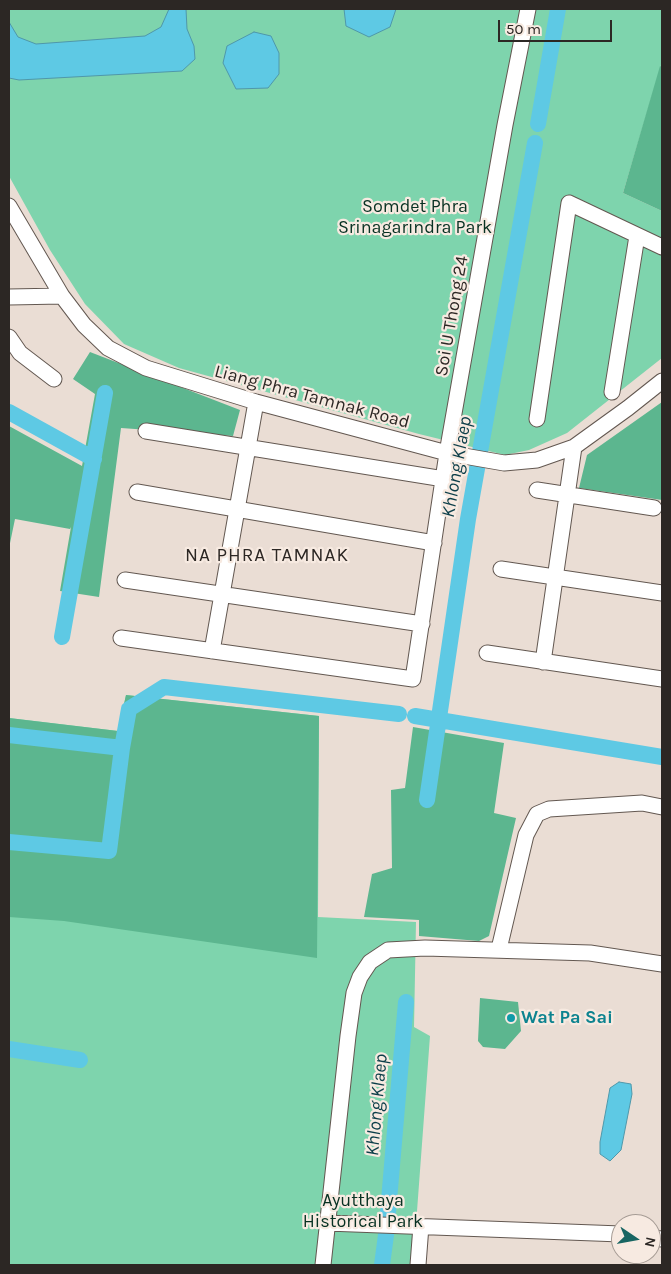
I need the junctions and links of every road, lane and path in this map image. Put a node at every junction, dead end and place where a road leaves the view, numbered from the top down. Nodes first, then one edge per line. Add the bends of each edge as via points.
1 (528, 9) edge
2 (9, 206) edge
3 (638, 236) junction
4 (662, 247) edge
5 (62, 296) junction
6 (9, 297) edge
7 (9, 337) edge
8 (54, 379) dead end
9 (662, 381) edge
10 (612, 392) dead end
11 (256, 402) junction
12 (536, 419) dead end
13 (146, 431) dead end
14 (248, 447) junction
15 (574, 447) junction
16 (453, 454) junction
17 (444, 479) junction
18 (537, 490) dead end
19 (137, 492) dead end
20 (568, 495) junction
21 (654, 508) dead end
22 (237, 509) junction
23 (434, 543) junction
24 (501, 569) dead end
25 (556, 577) junction
26 (125, 580) dead end
27 (662, 593) edge
28 (222, 594) junction
29 (422, 624) junction
30 (121, 638) dead end
31 (212, 651) junction
32 (487, 653) dead end
33 (543, 662) junction
34 (662, 679) edge
35 (662, 807) edge
36 (499, 949) junction
37 (662, 964) edge
38 (327, 1223) junction
39 (421, 1226) junction
40 (611, 1234) edge
41 (323, 1265) edge
42 (418, 1265) edge

1 - 16 street, Soi U Thong 24 via 503,135
2 - 5 street, Liang Phra Tamnak Road
3 - 4 street
3 - 10 street
3 - 12 street via 569,203
5 - 6 street
5 - 11 street, Liang Phra Tamnak Road via 84,325 108,348 146,368
7 - 8 street via 20,353
9 - 15 street, Liang Phra Tamnak Road
11 - 14 street
11 - 16 street, Liang Phra Tamnak Road
13 - 14 street
14 - 17 street
14 - 22 street
15 - 16 street, Liang Phra Tamnak Road via 536,460 504,463
15 - 20 street
16 - 17 street, Soi U Thong 24
17 - 23 street, Soi U Thong 24
18 - 20 street
19 - 22 street
20 - 21 street
20 - 25 street
22 - 23 street
22 - 28 street
23 - 29 street, Soi U Thong 24
24 - 25 street
25 - 27 street
25 - 33 street
26 - 28 street
28 - 29 street
28 - 31 street
29 - 31 street, Soi U Thong 24 via 413,679
30 - 31 street
32 - 33 street
33 - 34 street
35 - 36 street via 642,803 549,809 537,814 526,835
36 - 37 street via 590,953
36 - 38 street via 388,950 370,962 360,977 354,993 348,1036
38 - 39 street
38 - 41 street
39 - 40 street
39 - 42 street

